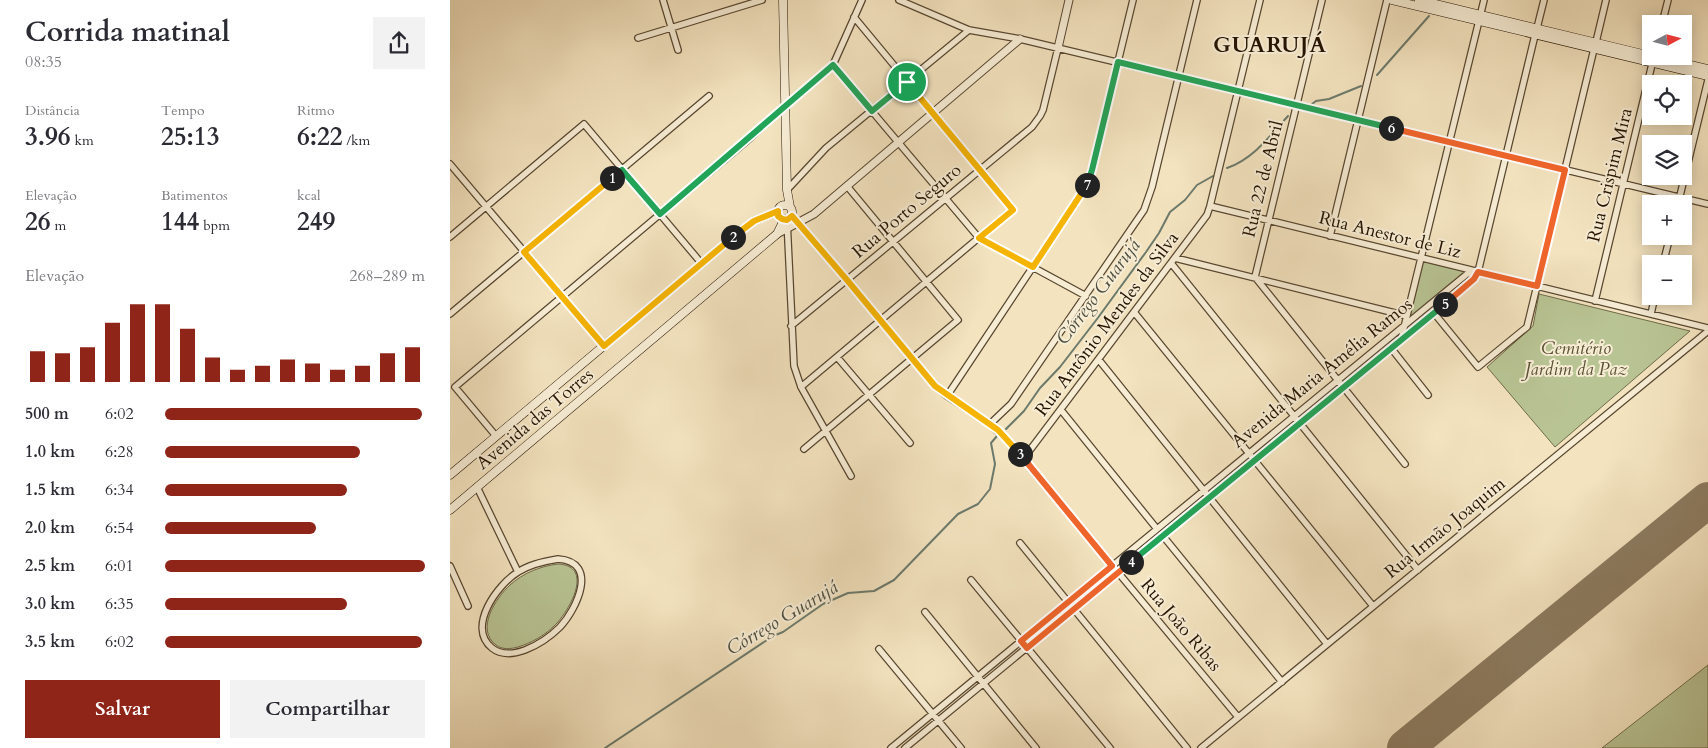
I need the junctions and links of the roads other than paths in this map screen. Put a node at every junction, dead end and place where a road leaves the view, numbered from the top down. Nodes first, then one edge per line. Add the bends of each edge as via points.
1 (663, 0) edge
2 (762, 0) edge
3 (784, 0) edge
4 (862, 0) edge
5 (899, 0) edge
6 (1069, 0) edge
7 (1133, 0) edge
8 (1197, 0) edge
9 (1260, 0) edge
10 (1322, 0) edge
11 (1387, 0) edge
12 (1392, 0) edge
13 (1419, 0) edge
14 (1484, 0) edge
15 (1544, 0) edge
16 (1606, 0) edge
17 (1668, 0) edge
18 (1664, 15) edge
19 (854, 17) junction
20 (1480, 18) junction
21 (672, 28) junction
22 (969, 30) junction
23 (1536, 31) junction
24 (638, 38) dead end
25 (1020, 39) junction
26 (1595, 46) junction
27 (1058, 48) junction
28 (678, 50) dead end
29 (1642, 56) edge
30 (1118, 62) junction
31 (833, 65) junction
32 (1651, 65) edge
33 (1672, 65) edge
34 (1688, 65) edge
35 (1708, 69) edge
36 (1179, 77) junction
37 (1708, 78) edge
38 (907, 82) junction
39 (1238, 91) junction
40 (709, 96) dead end
41 (1297, 105) junction
42 (785, 106) junction
43 (872, 111) junction
44 (933, 113) junction
45 (1358, 120) junction
46 (898, 142) junction
47 (1449, 142) junction
48 (1506, 155) junction
49 (450, 164) edge
50 (622, 170) junction
51 (980, 170) junction
52 (1565, 170) junction
53 (1623, 184) junction
54 (847, 186) junction
55 (787, 190) junction
56 (1671, 195) edge
57 (1680, 195) edge
58 (945, 199) junction
59 (1692, 200) edge
60 (1708, 204) edge
61 (486, 206) junction
62 (1210, 206) junction
63 (786, 213) junction
64 (660, 214) junction
65 (1269, 221) junction
66 (798, 223) junction
67 (788, 228) junction
68 (777, 234) junction
69 (1330, 236) junction
70 (450, 237) edge
71 (979, 238) junction
72 (893, 242) junction
73 (524, 252) junction
74 (1421, 258) junction
75 (1174, 261) junction
76 (702, 264) junction
77 (1033, 267) junction
78 (1478, 272) junction
79 (1255, 277) junction
80 (847, 280) junction
81 (926, 282) junction
82 (1537, 286) junction
83 (1086, 296) junction
84 (562, 297) junction
85 (1595, 300) junction
86 (1653, 305) edge
87 (1134, 312) junction
88 (1434, 313) junction
89 (450, 314) edge
90 (1651, 314) junction
91 (1407, 316) junction
92 (881, 320) junction
93 (1404, 325) junction
94 (791, 326) junction
95 (1708, 330) edge
96 (1401, 340) junction
97 (604, 346) junction
98 (1391, 348) junction
99 (837, 357) junction
100 (912, 358) junction
101 (1099, 360) junction
102 (1338, 380) junction
103 (801, 387) junction
104 (1344, 387) junction
105 (869, 395) junction
106 (947, 396) junction
107 (1428, 396) dead end
108 (1061, 410) junction
109 (1294, 416) junction
110 (1300, 423) junction
111 (990, 424) junction
112 (826, 431) junction
113 (496, 436) junction
114 (910, 443) dead end
115 (804, 449) dead end
116 (1249, 453) junction
117 (1024, 458) junction
118 (1255, 460) junction
119 (1405, 464) dead end
120 (450, 475) edge
121 (851, 476) dead end
122 (477, 487) junction
123 (1204, 490) junction
124 (1209, 498) junction
125 (450, 510) edge
126 (1157, 529) junction
127 (1163, 536) junction
128 (1020, 543) dead end
129 (450, 566) edge
130 (1112, 566) junction
131 (1418, 570) junction
132 (518, 572) junction
133 (1118, 572) junction
134 (971, 580) dead end
135 (1068, 602) junction
136 (468, 606) dead end
137 (1374, 606) junction
138 (1074, 609) junction
139 (925, 612) dead end
140 (1021, 641) junction
141 (1327, 644) junction
142 (1027, 648) junction
143 (879, 649) dead end
144 (978, 676) junction
145 (1282, 682) junction
146 (984, 684) junction
147 (932, 714) junction
148 (1238, 718) junction
149 (938, 721) junction
150 (890, 748) edge
151 (905, 748) edge
152 (961, 748) edge
153 (1036, 748) edge
154 (1110, 748) edge
155 (1187, 748) edge
156 (1201, 748) edge

1 - 21 street
2 - 21 street
3 - 42 main road
4 - 19 street
5 - 22 street
6 - 27 street, Rua Porto Seguro
7 - 30 street
8 - 36 street
9 - 39 street, Rua Antônio Mendes da Silva
10 - 41 street, Rua 22 de Abril
11 - 45 street
12 - 20 main road
13 - 20 main road
14 - 20 street
15 - 23 street
16 - 26 street
17 - 18 street
19 - 31 street
19 - 38 street
20 - 23 main road
20 - 47 street
21 - 24 street
21 - 28 street
22 - 25 street
22 - 38 street
23 - 26 main road
23 - 48 street
25 - 27 street
25 - 44 street, Avenida das Torres
26 - 29 main road
26 - 52 street
27 - 30 street
27 - 51 street, Rua Porto Seguro via 1040,116 1032,127
30 - 36 street
30 - 77 street via 1089,180
31 - 42 street
31 - 43 street
32 - 53 street, Rua Crispim Mira
33 - 37 main road
34 - 35 main road
36 - 39 street
36 - 83 street via 1144,210
37 - 57 street
38 - 43 street
38 - 44 street
39 - 41 street
39 - 62 street, Rua Antônio Mendes da Silva
40 - 50 street
41 - 45 street
41 - 65 street, Rua 22 de Abril
42 - 55 main road
42 - 64 street
43 - 46 street
43 - 55 street via 826,148
44 - 46 street, Avenida das Torres
44 - 51 street
45 - 47 street
45 - 69 street
46 - 54 street, Avenida das Torres
46 - 58 street
47 - 48 street
47 - 74 street
48 - 52 street
48 - 78 street
49 - 61 street
50 - 61 street via 584,124
50 - 64 street
50 - 73 street
51 - 58 street, Rua Porto Seguro
51 - 71 street via 1013,210
52 - 53 street
52 - 82 street
53 - 56 street
53 - 85 street, Rua Crispim Mira
54 - 66 street, Avenida das Torres
54 - 72 street
55 - 63 main road
58 - 71 street
58 - 72 street, Rua Porto Seguro
59 - 60 street
61 - 70 street
61 - 73 street
62 - 65 street, Rua Anestor de Liz
62 - 75 street, Rua Antônio Mendes da Silva
63 - 66 street, Rua João Ribas
63 - 67 street
63 - 68 main road, Avenida das Torres
63 - 76 main road, Avenida das Torres via 746,226
64 - 76 street
64 - 84 street
65 - 69 street, Rua Anestor de Liz
65 - 79 street, Rua 22 de Abril
66 - 67 street, Avenida das Torres
66 - 80 street, Rua João Ribas
67 - 68 street, Avenida das Torres
67 - 94 street
68 - 122 main road, Avenida das Torres
69 - 74 street, Rua Anestor de Liz
71 - 77 street
71 - 81 street
72 - 80 street, Rua Porto Seguro
72 - 81 street
73 - 84 street
73 - 89 street
74 - 78 street, Rua Anestor de Liz
74 - 91 street
75 - 79 street
75 - 87 street, Rua Antônio Mendes da Silva
75 - 109 street
76 - 97 main road, Avenida das Torres
77 - 83 street
77 - 106 street
78 - 82 street, Rua Anestor de Liz
78 - 88 street, Avenida Maria Amélia Ramos
78 - 93 street, Avenida Maria Amélia Ramos via 1467,274
79 - 91 street
79 - 102 street
80 - 92 street, Rua João Ribas
80 - 94 street, Rua Porto Seguro
81 - 92 street
81 - 100 street via 958,320
82 - 85 street, Rua Anestor de Liz
82 - 88 street via 1527,327 1478,367
83 - 111 street via 1011,404
84 - 97 street
84 - 113 street via 455,387
85 - 90 street, Rua Anestor de Liz
86 - 90 street
87 - 101 street, Rua Antônio Mendes da Silva
87 - 116 street
88 - 96 street, Avenida Maria Amélia Ramos
90 - 95 street, Rua Anestor de Liz
91 - 93 street
92 - 99 street
92 - 100 street, Rua João Ribas
93 - 96 street
93 - 102 street, Avenida Maria Amélia Ramos
94 - 103 street via 794,366
95 - 131 street, Rua Irmão Joaquim
96 - 98 street, Avenida Maria Amélia Ramos
97 - 113 main road, Avenida das Torres
98 - 104 street, Avenida Maria Amélia Ramos
98 - 107 street
99 - 103 street
99 - 105 street
100 - 105 street
100 - 106 street, Rua João Ribas
101 - 108 street, Rua Antônio Mendes da Silva
101 - 123 street
102 - 104 street
102 - 109 street, Avenida Maria Amélia Ramos
103 - 112 street
104 - 110 street, Avenida Maria Amélia Ramos
104 - 119 street
105 - 112 street
105 - 114 street
106 - 111 street, Rua João Ribas
108 - 117 street, Rua Antônio Mendes da Silva
108 - 126 street
109 - 110 street
109 - 116 street, Avenida Maria Amélia Ramos
110 - 118 street, Avenida Maria Amélia Ramos
110 - 131 street
111 - 117 street, Rua João Ribas
112 - 115 street
112 - 121 street
113 - 120 main road, Avenida das Torres
116 - 118 street
116 - 123 street, Avenida Maria Amélia Ramos
117 - 130 street, Rua João Ribas
118 - 124 street, Avenida Maria Amélia Ramos
118 - 137 street
122 - 125 main road, Avenida das Torres
122 - 132 street
123 - 124 street
123 - 126 street, Avenida Maria Amélia Ramos
124 - 127 street, Avenida Maria Amélia Ramos
124 - 141 street
126 - 130 street, Avenida Maria Amélia Ramos
127 - 133 street, Avenida Maria Amélia Ramos
127 - 145 street
128 - 135 street
129 - 136 street
130 - 133 street, Rua João Ribas
130 - 135 street, Avenida Maria Amélia Ramos
131 - 137 street, Rua Irmão Joaquim
132 - 132 street via 497,593 483,621 482,630 487,642 502,653 521,651 549,637 568,616 582,587 578,570 563,559
133 - 138 street, Avenida Maria Amélia Ramos
133 - 148 street, Rua João Ribas
134 - 140 street
135 - 138 street
135 - 140 street, Avenida Maria Amélia Ramos
137 - 141 street, Rua Irmão Joaquim
138 - 142 street, Avenida Maria Amélia Ramos
138 - 155 street
139 - 144 street
140 - 142 street
140 - 144 street, Avenida Maria Amélia Ramos
141 - 145 street, Rua Irmão Joaquim
142 - 146 street, Avenida Maria Amélia Ramos
142 - 154 street
143 - 147 street
144 - 146 street
144 - 147 street, Avenida Maria Amélia Ramos
145 - 148 street, Rua Irmão Joaquim
146 - 149 street, Avenida Maria Amélia Ramos
146 - 153 street
147 - 149 street
147 - 150 street, Avenida Maria Amélia Ramos
148 - 156 street, Rua Irmão Joaquim
149 - 151 street, Avenida Maria Amélia Ramos
149 - 152 street

